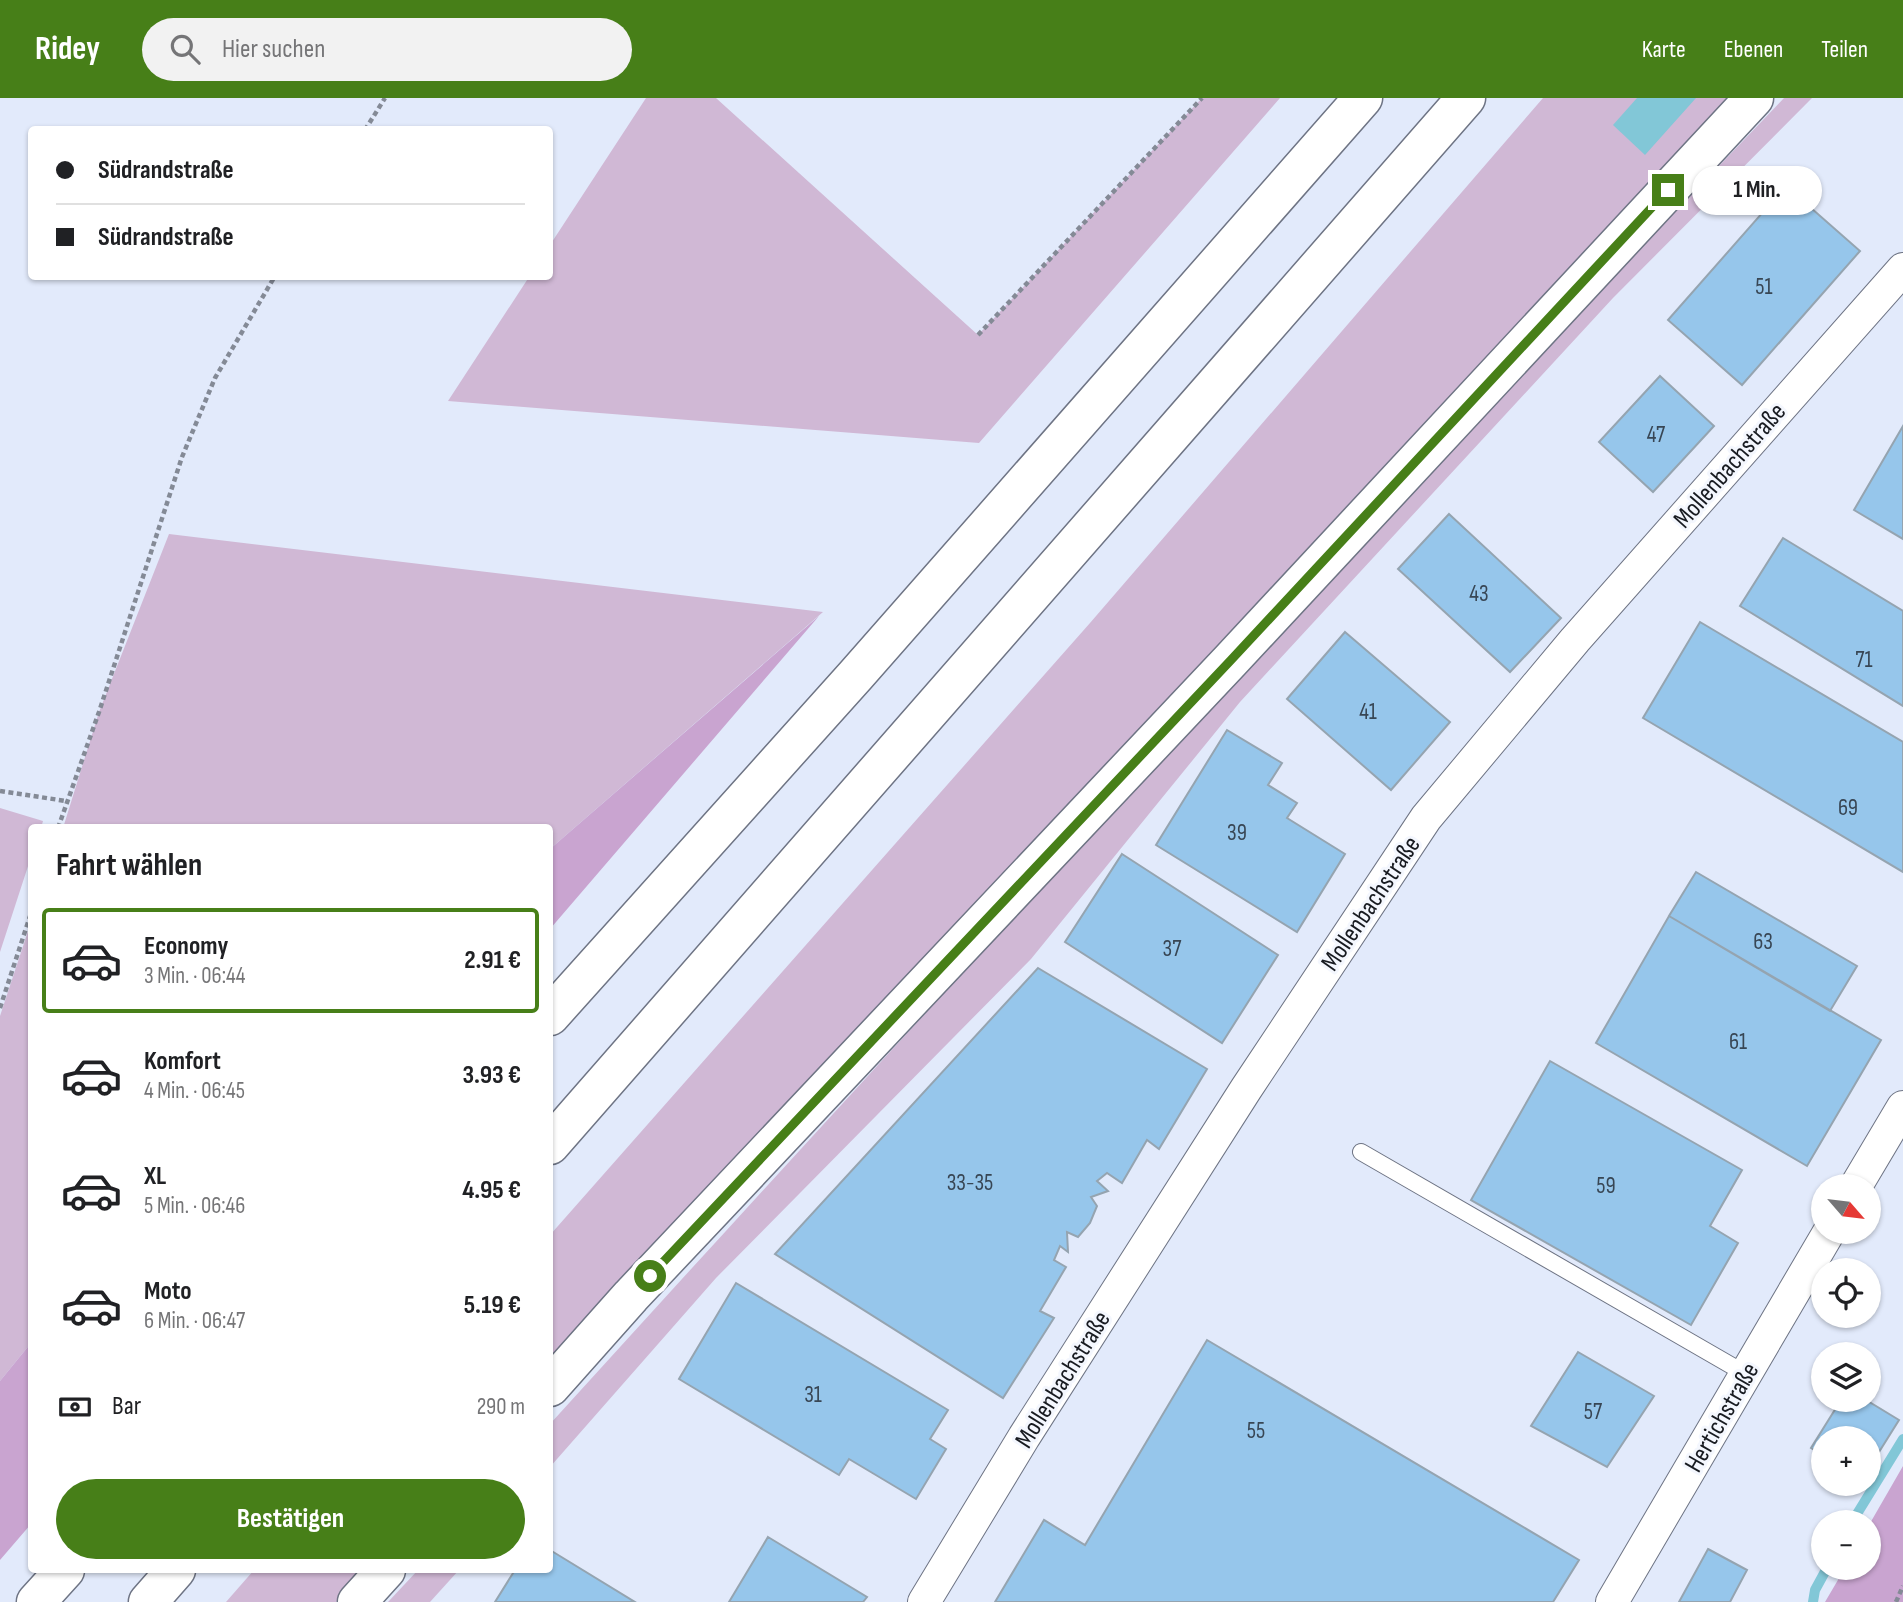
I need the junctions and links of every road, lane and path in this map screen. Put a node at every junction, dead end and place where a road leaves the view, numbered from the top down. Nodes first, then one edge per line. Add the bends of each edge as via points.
1 (384, 98) edge
2 (1202, 98) edge
3 (1363, 98) edge
4 (1466, 98) edge
5 (1754, 98) edge
6 (367, 126) edge
7 (1903, 269) edge
8 (273, 280) edge
9 (978, 335) dead end
10 (0, 792) edge
11 (66, 802) junction
12 (59, 824) edge
13 (28, 922) edge
14 (0, 1008) edge
15 (553, 1013) edge
16 (1903, 1107) edge
17 (553, 1142) edge
18 (1361, 1152) dead end
19 (1863, 1174) edge
20 (1822, 1244) edge
21 (1746, 1374) junction
22 (553, 1384) edge
23 (62, 1573) edge
24 (173, 1573) edge
25 (383, 1573) edge
26 (1903, 1587) edge
27 (36, 1602) edge
28 (148, 1602) edge
29 (357, 1602) edge
30 (924, 1602) edge
31 (1612, 1602) edge
32 (1896, 1602) edge

1 - 6 path
2 - 9 path
3 - 15 main road
4 - 17 main road
5 - 22 main road
7 - 30 street, Mollenbachstraße via 1584,630 1426,818 1246,1088
8 - 11 path via 215,378 182,457
10 - 11 path
11 - 12 path
13 - 14 path
16 - 19 street
18 - 21 lane
20 - 21 street, Hertichstraße
21 - 31 street, Hertichstraße
23 - 27 main road
24 - 28 main road
25 - 29 main road
26 - 32 path

